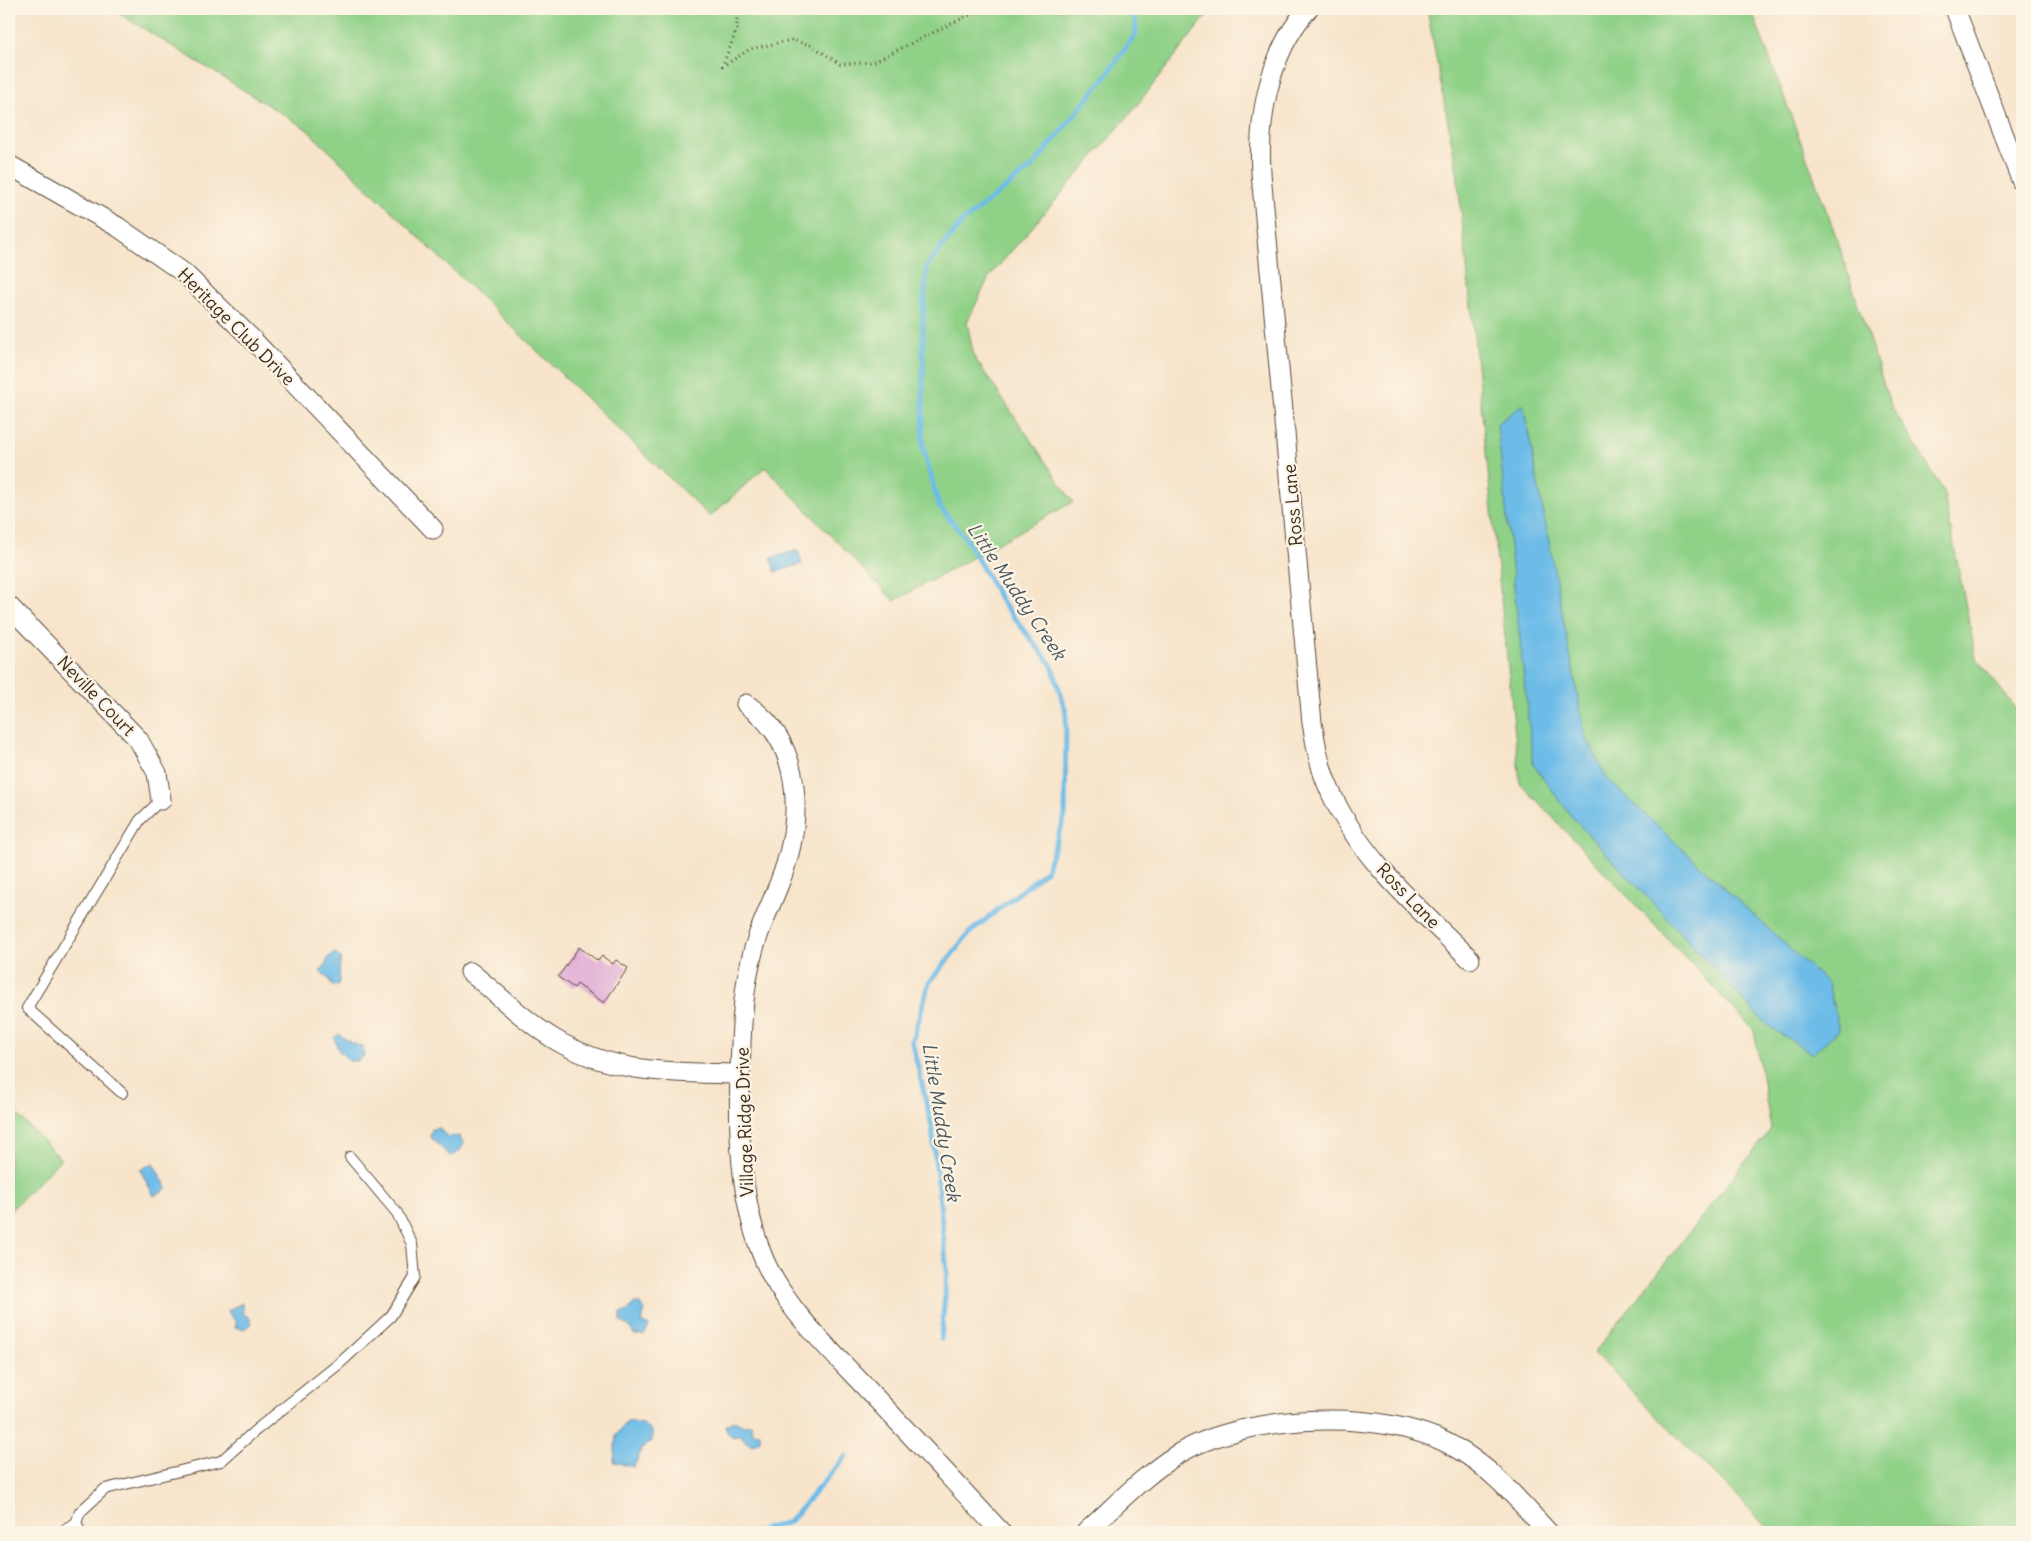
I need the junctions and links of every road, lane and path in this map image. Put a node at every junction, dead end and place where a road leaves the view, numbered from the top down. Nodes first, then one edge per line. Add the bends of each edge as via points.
1 (737, 9) edge
2 (989, 9) edge
3 (1308, 9) edge
4 (1954, 9) edge
5 (9, 165) edge
6 (2022, 182) edge
7 (433, 529) dead end
8 (9, 606) edge
9 (746, 704) dead end
10 (161, 800) joint
11 (1470, 959) dead end
12 (470, 972) dead end
13 (740, 1074) junction
14 (122, 1092) dead end
15 (350, 1157) dead end
16 (72, 1531) edge
17 (1001, 1532) edge
18 (1086, 1532) edge
19 (1548, 1532) edge

1 - 2 path via 737,30 722,67 750,49 792,40 813,46 840,64 873,62 967,16
3 - 11 street, Ross Lane via 1289,36 1274,71 1264,108 1260,147 1312,723 1328,786 1356,836 1393,882
4 - 6 street
5 - 7 street, Heritage Club Drive via 118,227 184,273 250,337
8 - 10 street, Neville Court via 138,740 157,773
9 - 13 street, Village Ridge Drive via 767,721 782,742 792,775 795,819 780,884 759,929 749,967
10 - 14 lane via 140,820 28,1008
12 - 13 street via 552,1038 599,1061 651,1071
13 - 17 street, Village Ridge Drive via 747,1203 761,1252 773,1276 820,1339
15 - 16 lane via 396,1213 412,1244 414,1277 391,1316 340,1363 221,1461 105,1489 80,1512
18 - 19 street via 1158,1467 1203,1442 1240,1430 1318,1421 1371,1422 1434,1436 1478,1463

